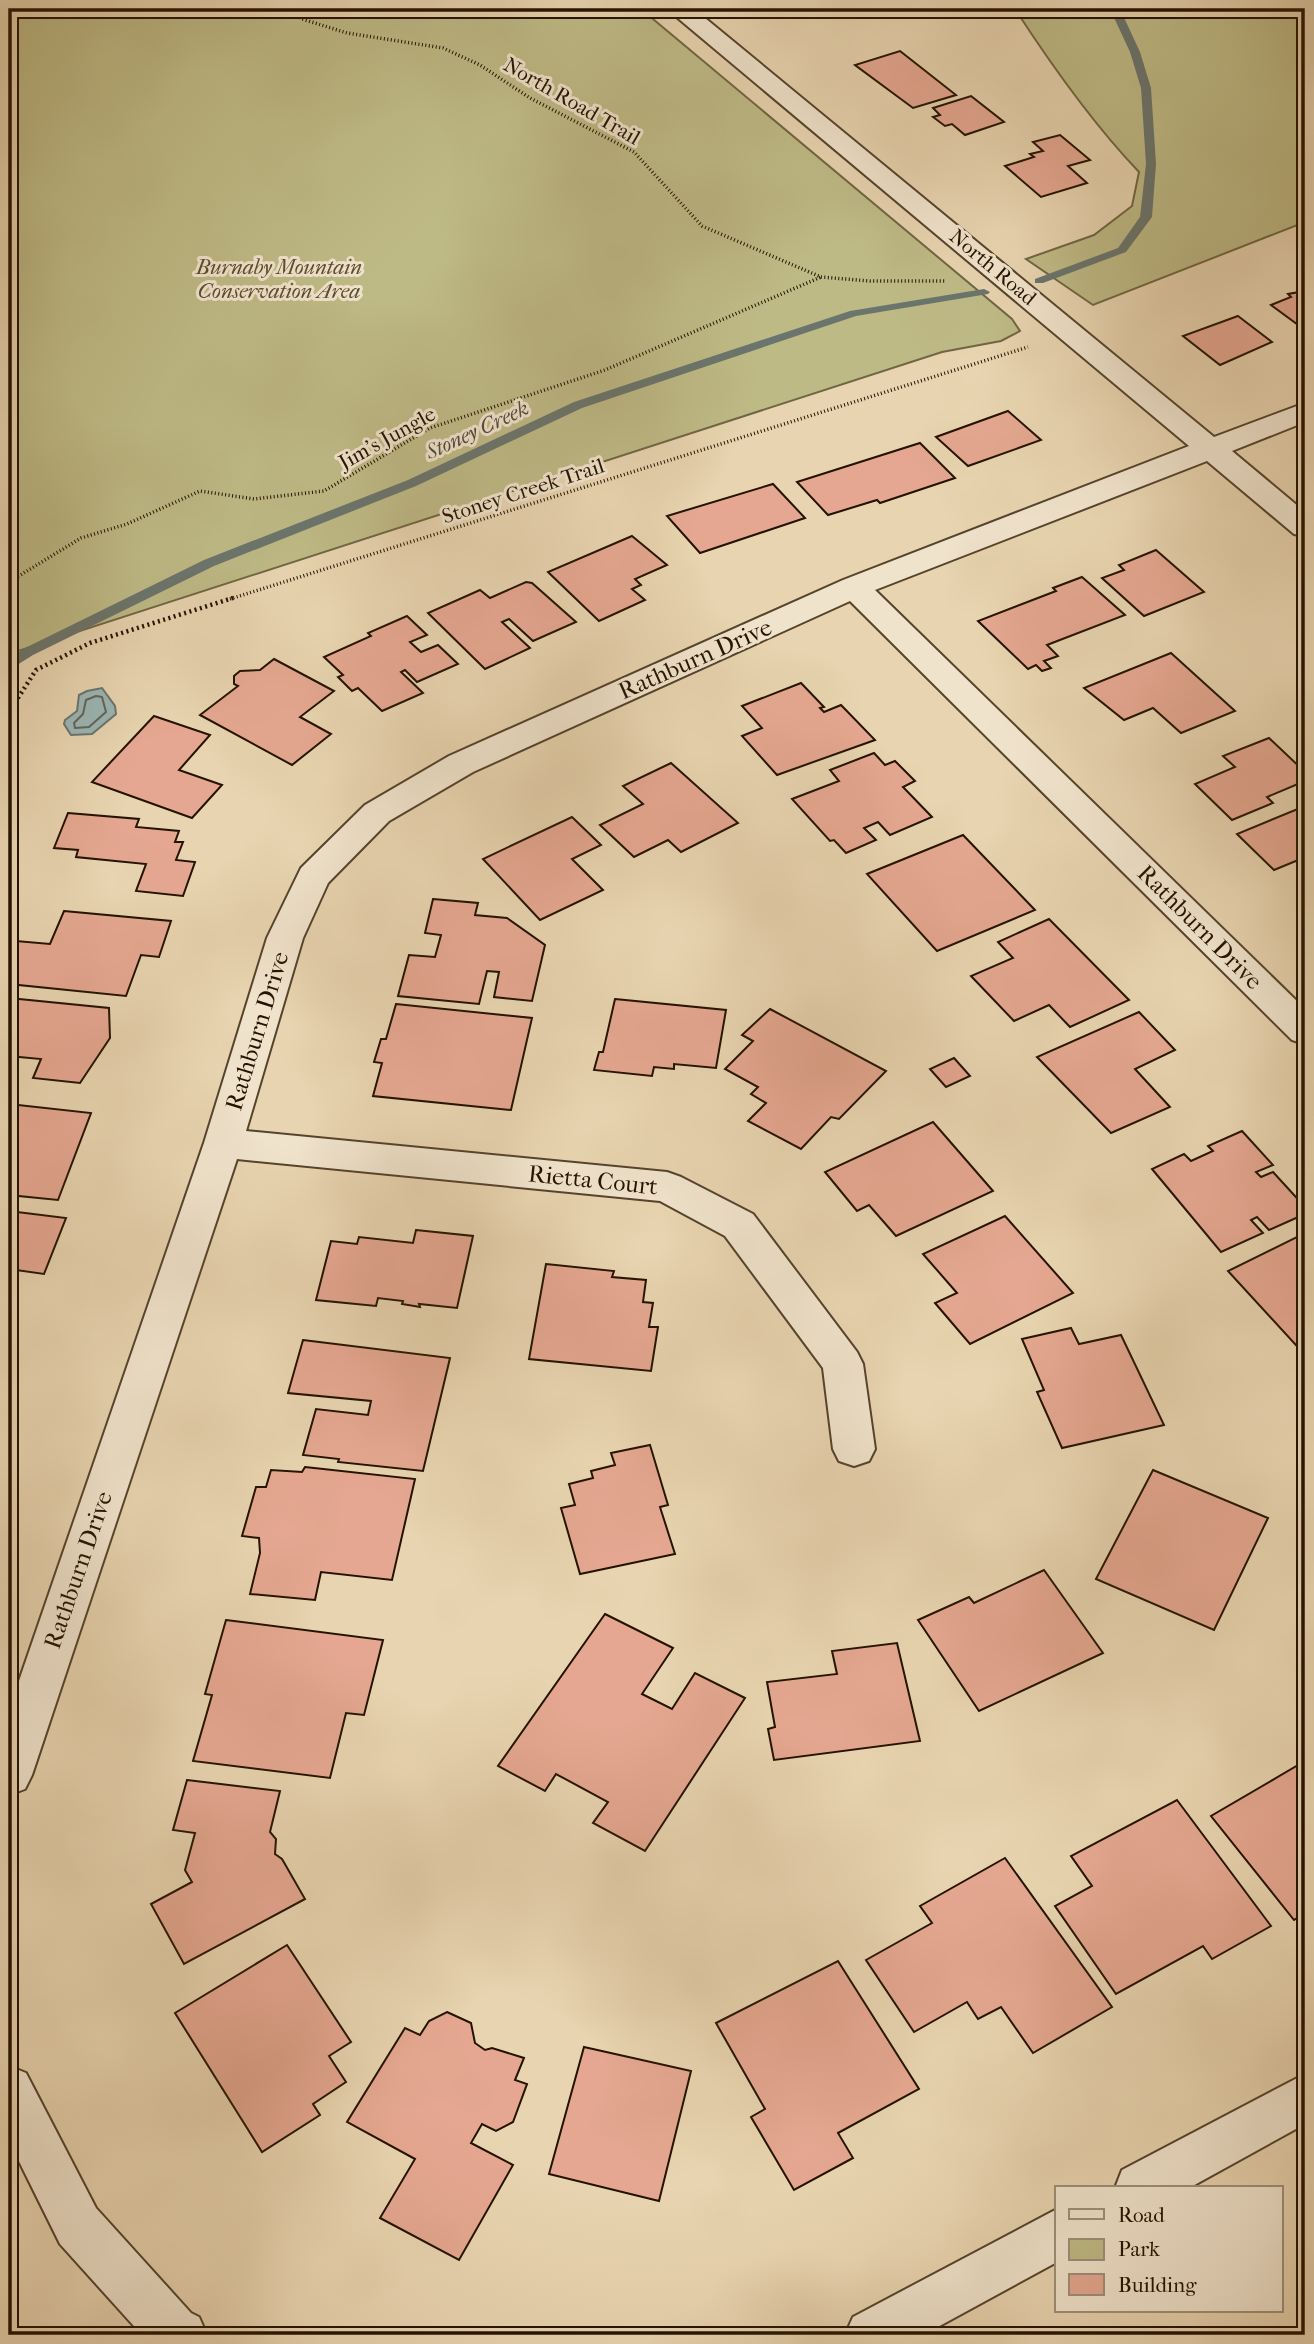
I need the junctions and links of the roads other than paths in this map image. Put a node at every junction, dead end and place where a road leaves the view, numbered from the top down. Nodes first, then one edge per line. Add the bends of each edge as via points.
1 (679, 9) edge
2 (1305, 412) edge
3 (1210, 449) junction
4 (1305, 527) edge
5 (854, 587) junction
6 (1305, 1031) edge
7 (223, 1143) junction
8 (854, 1449) dead end
9 (9, 1775) edge
10 (9, 2090) edge
11 (1305, 2098) edge
12 (1144, 2186) edge
13 (1055, 2235) edge
14 (181, 2335) edge
15 (871, 2335) edge

1 - 3 street, North Road
2 - 3 street, Rathburn Drive
3 - 4 street, North Road
3 - 5 street, Rathburn Drive
5 - 6 street, Rathburn Drive
5 - 7 street, Rathburn Drive via 461,764 377,813 313,877 285,938
7 - 8 street, Rietta Court via 667,1187 739,1225 844,1364
7 - 9 street, Rathburn Drive
10 - 14 street via 78,2226
11 - 12 street
13 - 15 street

